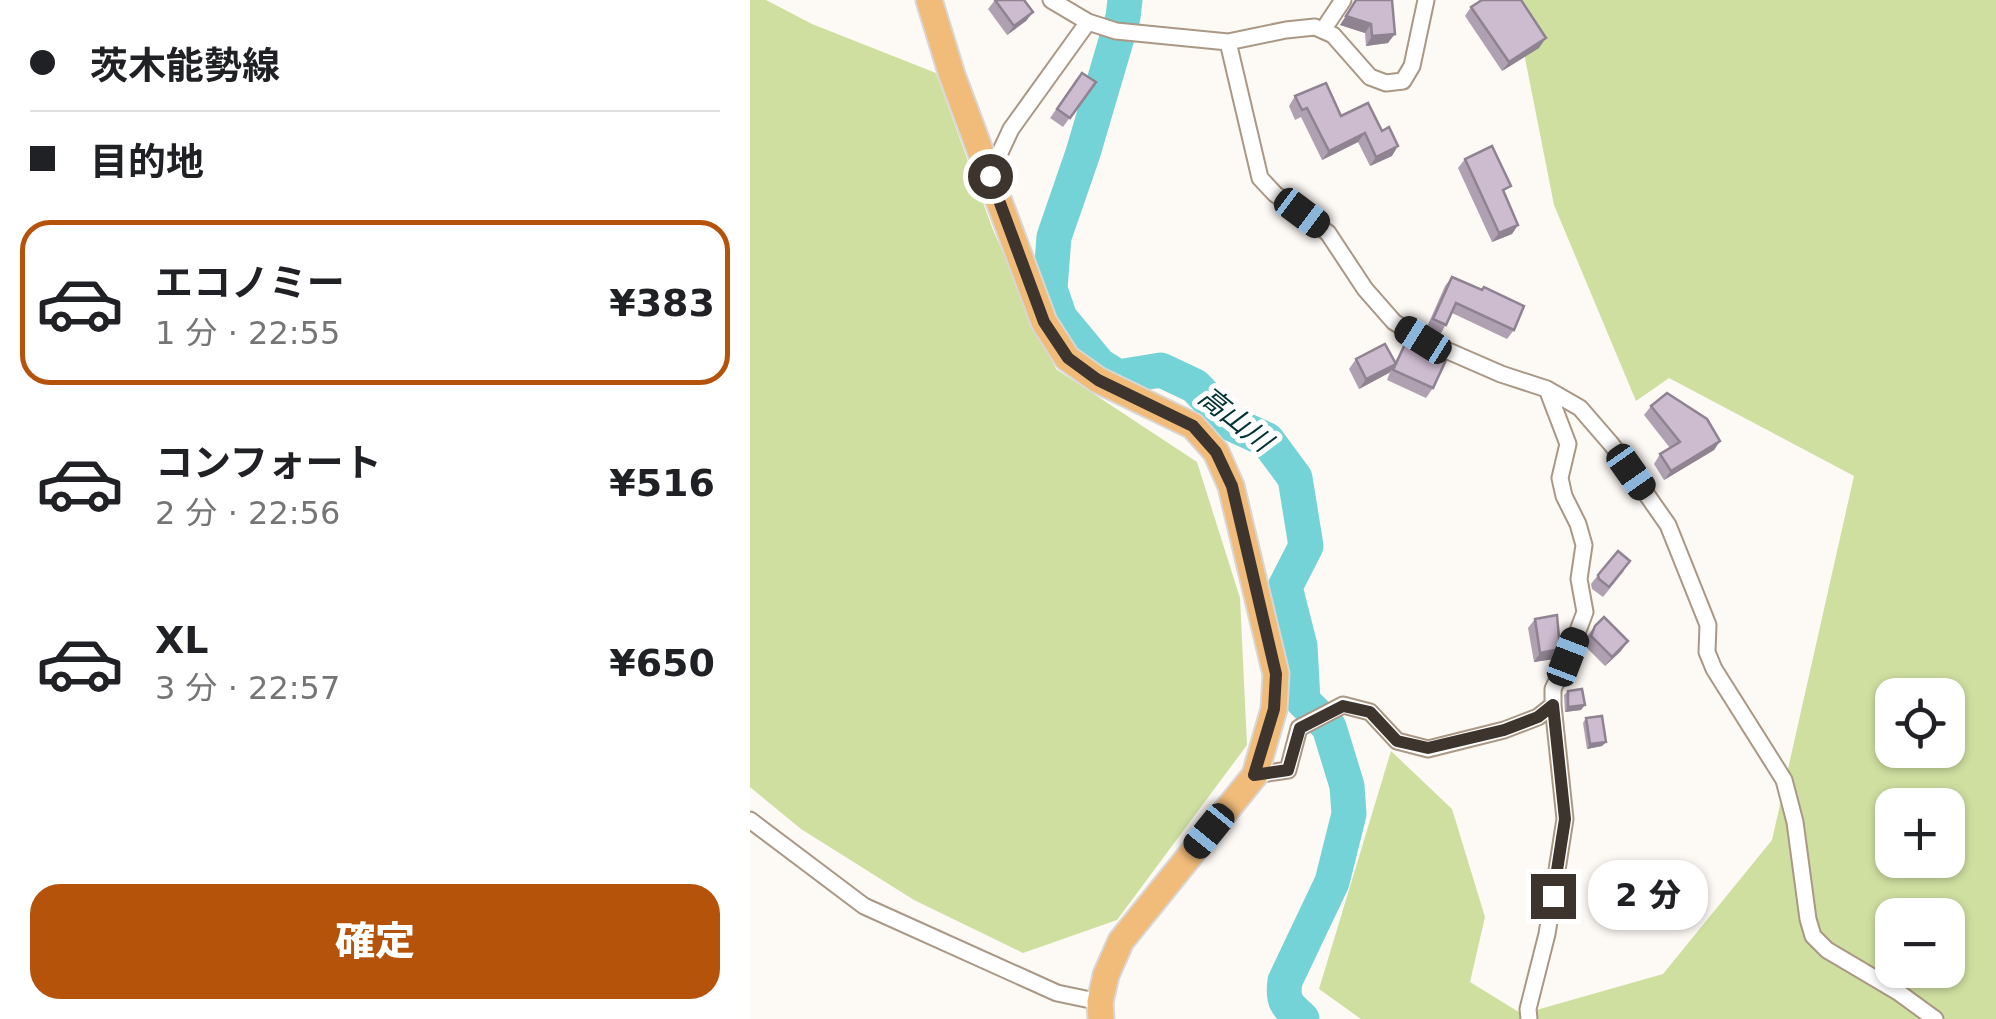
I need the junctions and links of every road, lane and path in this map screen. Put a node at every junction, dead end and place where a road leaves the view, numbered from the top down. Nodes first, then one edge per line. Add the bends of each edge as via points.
1 (929, 0) edge
2 (1051, 0) edge
3 (1343, 0) edge
4 (1426, 0) edge
5 (1088, 22) junction
6 (1323, 30) junction
7 (1228, 42) junction
8 (990, 176) junction
9 (1548, 390) junction
10 (1553, 705) junction
11 (1254, 775) junction
12 (750, 820) edge
13 (1101, 1010) edge
14 (1529, 1019) edge
15 (1935, 1019) edge

1 - 8 main road
2 - 5 street
3 - 6 street
4 - 6 street via 1403,81 1370,77
5 - 7 street
5 - 8 street via 1011,129
6 - 7 street
7 - 9 street via 1260,178 1328,233 1394,322
8 - 11 main road via 1044,322 1068,358 1193,426 1216,452 1232,486 1276,674 1274,709
9 - 10 street via 1568,444 1560,478 1564,496 1584,545 1585,612 1553,689
9 - 15 street via 1591,420 1668,525 1708,625 1706,652 1784,780 1814,936
10 - 11 street via 1504,730 1428,748 1397,741 1370,712 1343,706 1300,728 1288,770
10 - 14 street via 1565,819
11 - 13 main road via 1121,942 1106,975
12 - 13 street via 864,906

